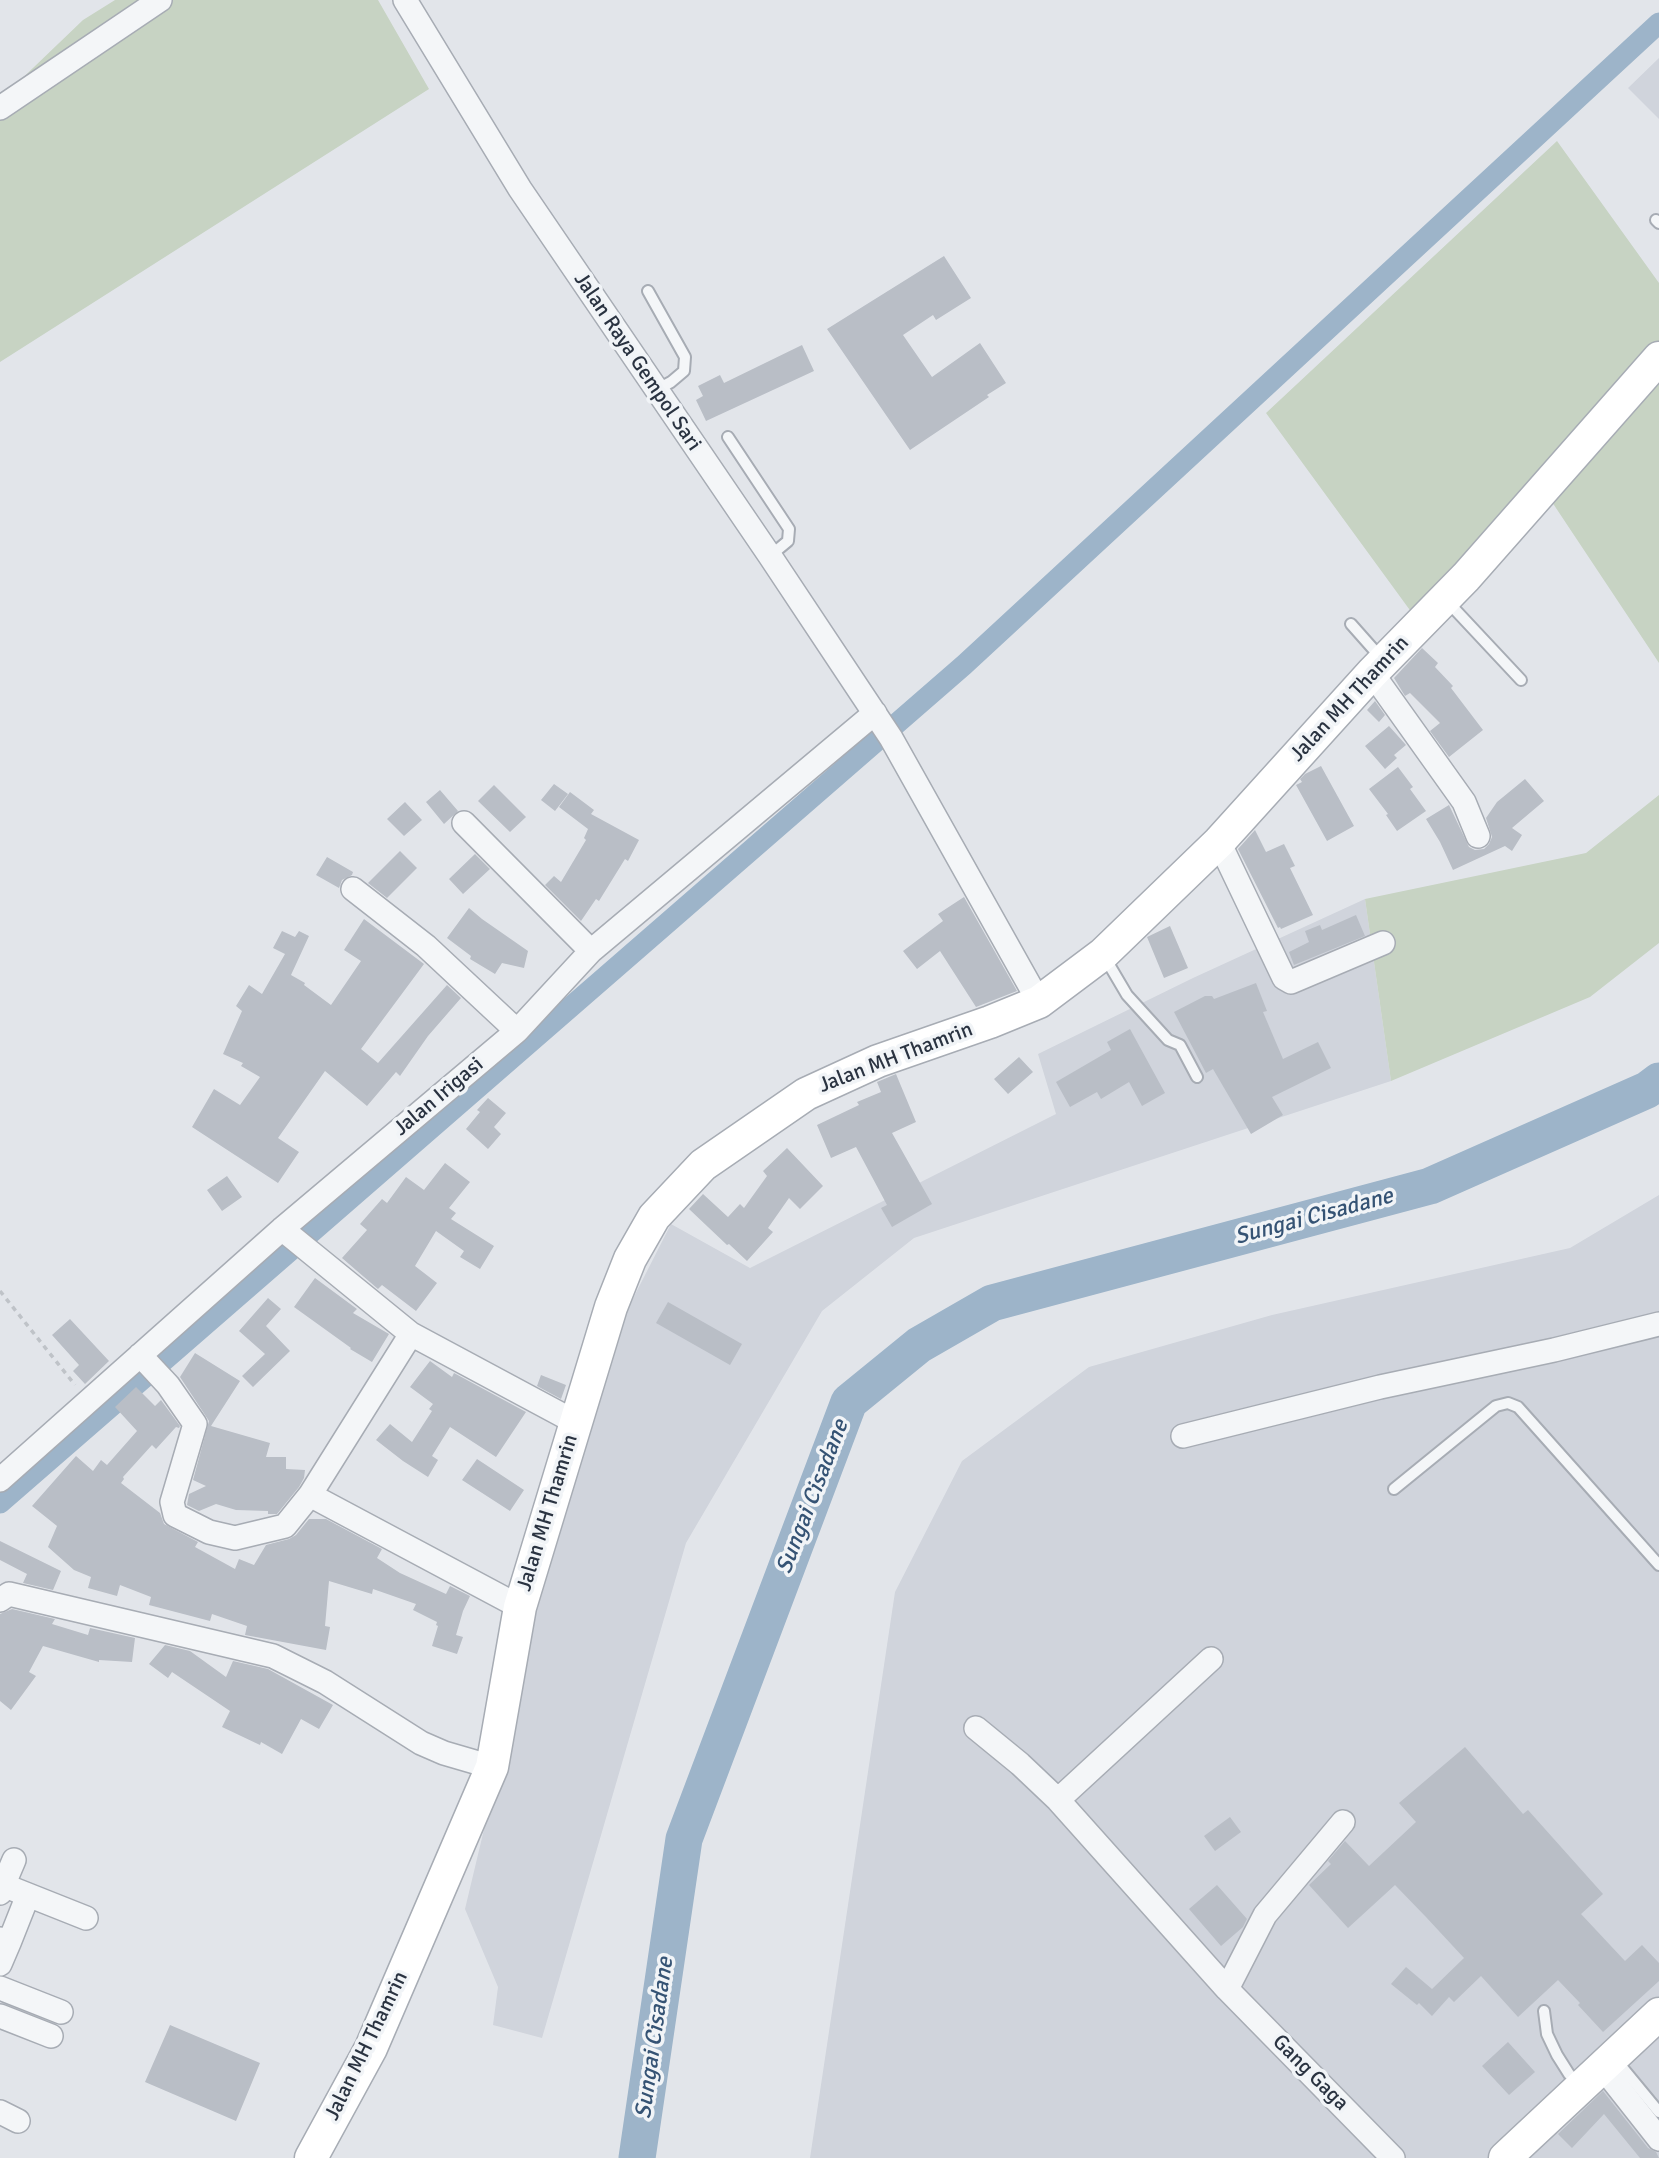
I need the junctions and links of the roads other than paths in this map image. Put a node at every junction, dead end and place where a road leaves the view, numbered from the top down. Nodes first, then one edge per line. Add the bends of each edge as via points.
1 (160, 0) edge
2 (408, 1) edge
3 (0, 108) edge
4 (648, 291) dead end
5 (1659, 358) edge
6 (656, 390) junction
7 (728, 437) dead end
8 (771, 556) junction
9 (1445, 599) junction
10 (1351, 624) dead end
11 (1378, 667) junction
12 (1521, 680) dead end
13 (881, 723) junction
14 (464, 823) dead end
15 (1478, 836) dead end
16 (1219, 842) junction
17 (353, 889) dead end
18 (1382, 943) dead end
19 (591, 951) junction
20 (1103, 954) junction
21 (1038, 1002) junction
22 (517, 1031) junction
23 (1197, 1077) dead end
24 (290, 1236) junction
25 (1659, 1324) edge
26 (411, 1334) junction
27 (149, 1364) junction
28 (575, 1422) junction
29 (1183, 1436) dead end
30 (0, 1479) edge
31 (1394, 1489) dead end
32 (310, 1495) junction
33 (1659, 1565) edge
34 (0, 1600) edge
35 (520, 1606) junction
36 (1211, 1659) dead end
37 (976, 1728) dead end
38 (492, 1767) junction
39 (1058, 1800) junction
40 (1343, 1822) dead end
41 (14, 1860) dead end
42 (2, 1889) edge
43 (28, 1895) junction
44 (86, 1918) dead end
45 (4, 1941) edge
46 (0, 1964) edge
47 (0, 1988) edge
48 (1227, 1989) junction
49 (1544, 2011) dead end
50 (61, 2012) dead end
51 (1659, 2014) edge
52 (0, 2016) edge
53 (51, 2036) dead end
54 (1600, 2071) junction
55 (1659, 2112) edge
56 (1659, 2139) edge
57 (311, 2158) edge
58 (1393, 2158) edge
59 (1505, 2158) edge

1 - 3 street
2 - 6 street, Jalan Raya Gempol Sari via 520,189
4 - 6 lane via 685,357 684,371
5 - 9 street, Jalan MH Thamrin
6 - 8 street, Jalan Raya Gempol Sari
7 - 8 lane via 789,529 788,541
8 - 13 street, Jalan Raya Gempol Sari
9 - 11 street, Jalan MH Thamrin
9 - 12 lane
10 - 11 lane
11 - 15 street via 1464,802
11 - 16 street, Jalan MH Thamrin
13 - 19 street, Jalan Irigasi
13 - 21 street, Jalan Raya Gempol Sari
14 - 19 street
16 - 18 street via 1284,978 1291,982
16 - 20 street, Jalan MH Thamrin
17 - 22 street via 426,946
19 - 22 street, Jalan Irigasi
20 - 21 street, Jalan MH Thamrin
20 - 23 lane via 1127,995 1168,1040 1180,1045
21 - 28 street, Jalan MH Thamrin via 878,1061 806,1094 703,1165 654,1217 630,1259
22 - 24 street, Jalan Irigasi
24 - 26 street
24 - 27 street, Jalan Irigasi
25 - 29 street
26 - 28 street
26 - 32 street
27 - 30 street, Jalan Irigasi via 87,1401
27 - 32 street via 195,1424 172,1503 175,1515 209,1532 235,1538 285,1526
28 - 35 street, Jalan MH Thamrin
31 - 33 lane via 1496,1406 1508,1404 1518,1407
32 - 35 street
34 - 38 street via 9,1594 273,1656 444,1754
35 - 38 street, Jalan MH Thamrin
36 - 39 street
37 - 39 street, Gang Gaga
38 - 57 street, Jalan MH Thamrin via 371,2048
39 - 48 street, Gang Gaga
40 - 48 street via 1265,1914
41 - 42 street
42 - 43 street
43 - 44 street
43 - 45 street
45 - 46 street
47 - 50 street
48 - 58 street, Gang Gaga
49 - 54 lane via 1547,2034 1569,2074
51 - 54 street
52 - 53 street
54 - 55 lane
54 - 56 street
54 - 59 street

